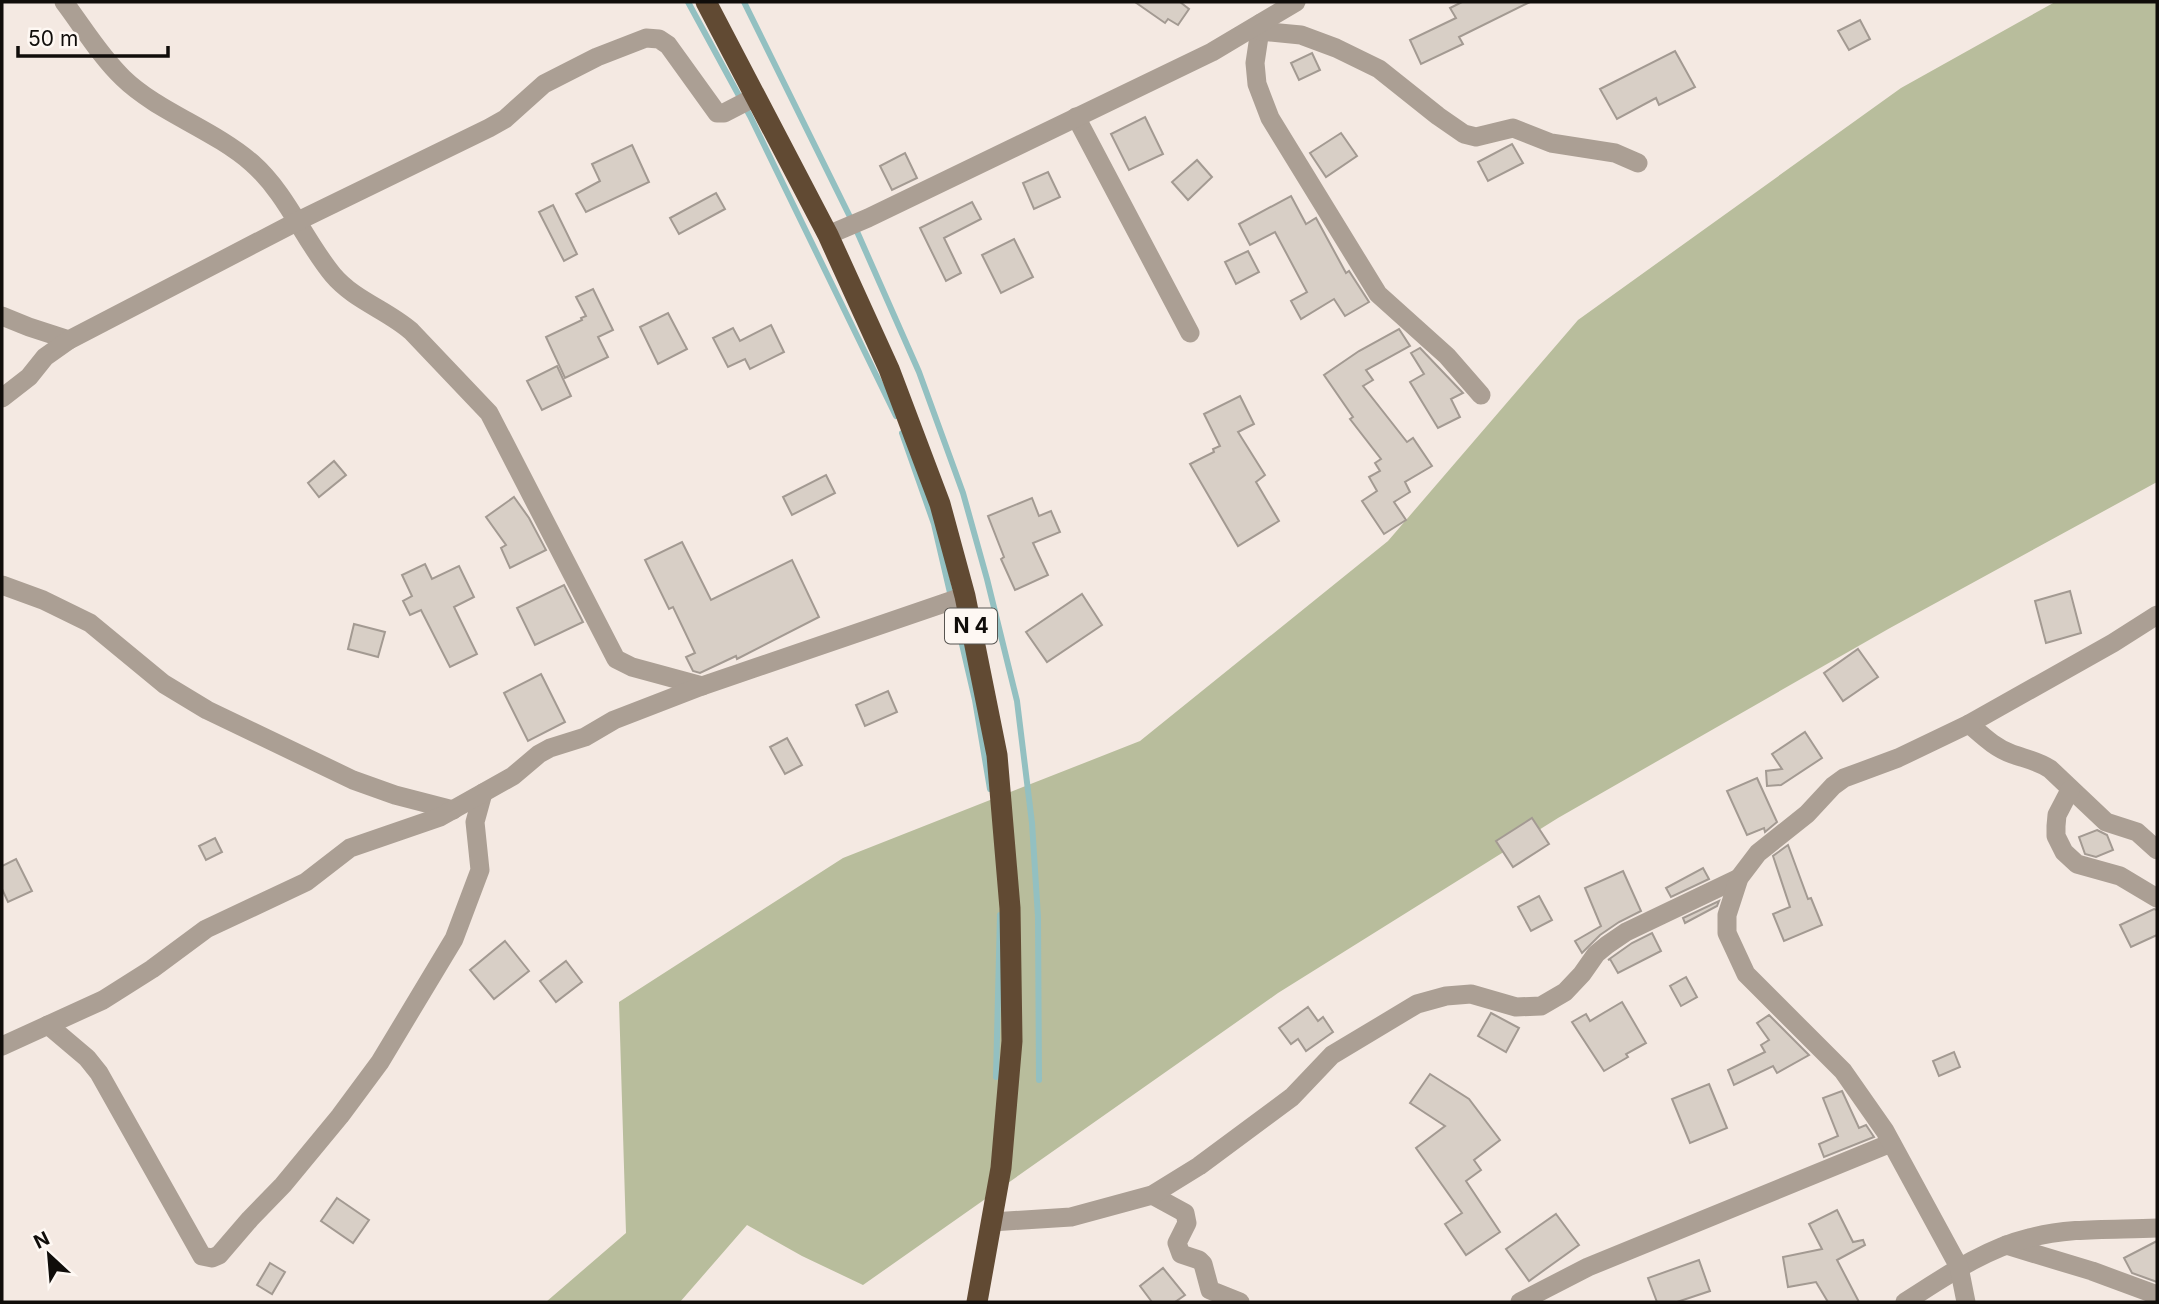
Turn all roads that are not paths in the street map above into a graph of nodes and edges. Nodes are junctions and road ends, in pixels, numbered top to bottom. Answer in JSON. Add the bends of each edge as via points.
{"nodes":[{"id":1,"x":64,"y":2,"type":"edge"},
{"id":2,"x":706,"y":2,"type":"edge"},
{"id":3,"x":1295,"y":2,"type":"edge"},
{"id":4,"x":1260,"y":27,"type":"junction"},
{"id":5,"x":755,"y":97,"type":"junction"},
{"id":6,"x":1076,"y":117,"type":"junction"},
{"id":7,"x":1637,"y":163,"type":"dead end"},
{"id":8,"x":298,"y":220,"type":"junction"},
{"id":9,"x":828,"y":235,"type":"junction"},
{"id":10,"x":2,"y":316,"type":"edge"},
{"id":11,"x":1190,"y":333,"type":"dead end"},
{"id":12,"x":69,"y":340,"type":"junction"},
{"id":13,"x":1481,"y":395,"type":"dead end"},
{"id":14,"x":2,"y":398,"type":"edge"},
{"id":15,"x":2,"y":585,"type":"edge"},
{"id":16,"x":965,"y":596,"type":"junction"},
{"id":17,"x":2157,"y":615,"type":"edge"},
{"id":18,"x":702,"y":686,"type":"junction"},
{"id":19,"x":1969,"y":724,"type":"junction"},
{"id":20,"x":2070,"y":790,"type":"junction"},
{"id":21,"x":483,"y":793,"type":"junction"},
{"id":22,"x":453,"y":810,"type":"junction"},
{"id":23,"x":2157,"y":850,"type":"edge"},
{"id":24,"x":1739,"y":878,"type":"junction"},
{"id":25,"x":2157,"y":898,"type":"edge"},
{"id":26,"x":48,"y":1025,"type":"junction"},
{"id":27,"x":2,"y":1045,"type":"edge"},
{"id":28,"x":1891,"y":1143,"type":"junction"},
{"id":29,"x":1152,"y":1195,"type":"junction"},
{"id":30,"x":992,"y":1222,"type":"junction"},
{"id":31,"x":2157,"y":1228,"type":"edge"},
{"id":32,"x":2006,"y":1245,"type":"junction"},
{"id":33,"x":1959,"y":1267,"type":"junction"},
{"id":34,"x":2157,"y":1295,"type":"edge"},
{"id":35,"x":1211,"y":1296,"type":"edge"},
{"id":36,"x":977,"y":1302,"type":"edge"},
{"id":37,"x":1240,"y":1302,"type":"edge"},
{"id":38,"x":1520,"y":1302,"type":"edge"},
{"id":39,"x":1905,"y":1302,"type":"edge"},
{"id":40,"x":1966,"y":1302,"type":"edge"}],
"edges":[{"from":1,"to":8,"type":"street","via":[[123,78],[234,148]]},
{"from":2,"to":5,"type":"highway","number":"N 4"},
{"from":3,"to":4,"type":"street"},
{"from":4,"to":6,"type":"street"},
{"from":4,"to":7,"type":"street","via":[[1301,35],[1379,69],[1464,134],[1476,137],[1513,128],[1551,143],[1615,153]]},
{"from":4,"to":13,"type":"street","via":[[1257,84],[1270,118],[1304,175],[1378,294],[1447,356]]},
{"from":5,"to":8,"type":"street","via":[[717,113],[668,46],[659,39],[646,38],[544,84],[489,128]]},
{"from":5,"to":9,"type":"highway","number":"N 4"},
{"from":6,"to":9,"type":"street"},
{"from":6,"to":11,"type":"street"},
{"from":8,"to":12,"type":"street"},
{"from":8,"to":18,"type":"street","via":[[332,274],[398,321],[489,413],[616,659]]},
{"from":9,"to":16,"type":"highway","number":"N 4","via":[[920,449]]},
{"from":10,"to":12,"type":"street"},
{"from":12,"to":14,"type":"street"},
{"from":15,"to":22,"type":"street","via":[[90,623],[164,684],[207,710],[354,780]]},
{"from":16,"to":18,"type":"street"},
{"from":16,"to":30,"type":"highway","number":"N 4","via":[[997,755],[1010,908],[1012,1041]]},
{"from":17,"to":19,"type":"street"},
{"from":18,"to":21,"type":"street","via":[[550,748]]},
{"from":19,"to":20,"type":"street","via":[[1992,744],[2040,762]]},
{"from":19,"to":24,"type":"street","via":[[1843,778],[1758,853]]},
{"from":20,"to":23,"type":"street","via":[[2106,822],[2137,832]]},
{"from":20,"to":25,"type":"street","via":[[2057,815],[2056,836],[2064,852],[2077,864],[2120,876]]},
{"from":21,"to":22,"type":"street"},
{"from":21,"to":26,"type":"street","via":[[475,822],[480,870],[454,939],[380,1062],[340,1116],[219,1255],[202,1256],[99,1073]]},
{"from":22,"to":26,"type":"street","via":[[350,848],[306,882],[206,929],[116,992]]},
{"from":24,"to":28,"type":"street","via":[[1727,915],[1727,933],[1746,974],[1843,1071]]},
{"from":24,"to":29,"type":"street","via":[[1626,932],[1596,954],[1565,992],[1541,1006],[1516,1007],[1471,994],[1417,1004],[1325,1059],[1292,1097]]},
{"from":26,"to":27,"type":"street"},
{"from":28,"to":33,"type":"street"},
{"from":28,"to":38,"type":"street","via":[[1588,1268]]},
{"from":29,"to":30,"type":"street","via":[[1070,1217]]},
{"from":29,"to":35,"type":"street","via":[[1185,1213],[1187,1223],[1178,1250],[1203,1264]]},
{"from":30,"to":36,"type":"highway","number":"N 4"},
{"from":31,"to":32,"type":"street","via":[[2070,1231]]},
{"from":32,"to":33,"type":"street"},
{"from":32,"to":34,"type":"street"},
{"from":33,"to":39,"type":"street"},
{"from":33,"to":40,"type":"street"},
{"from":35,"to":37,"type":"street"}]}
